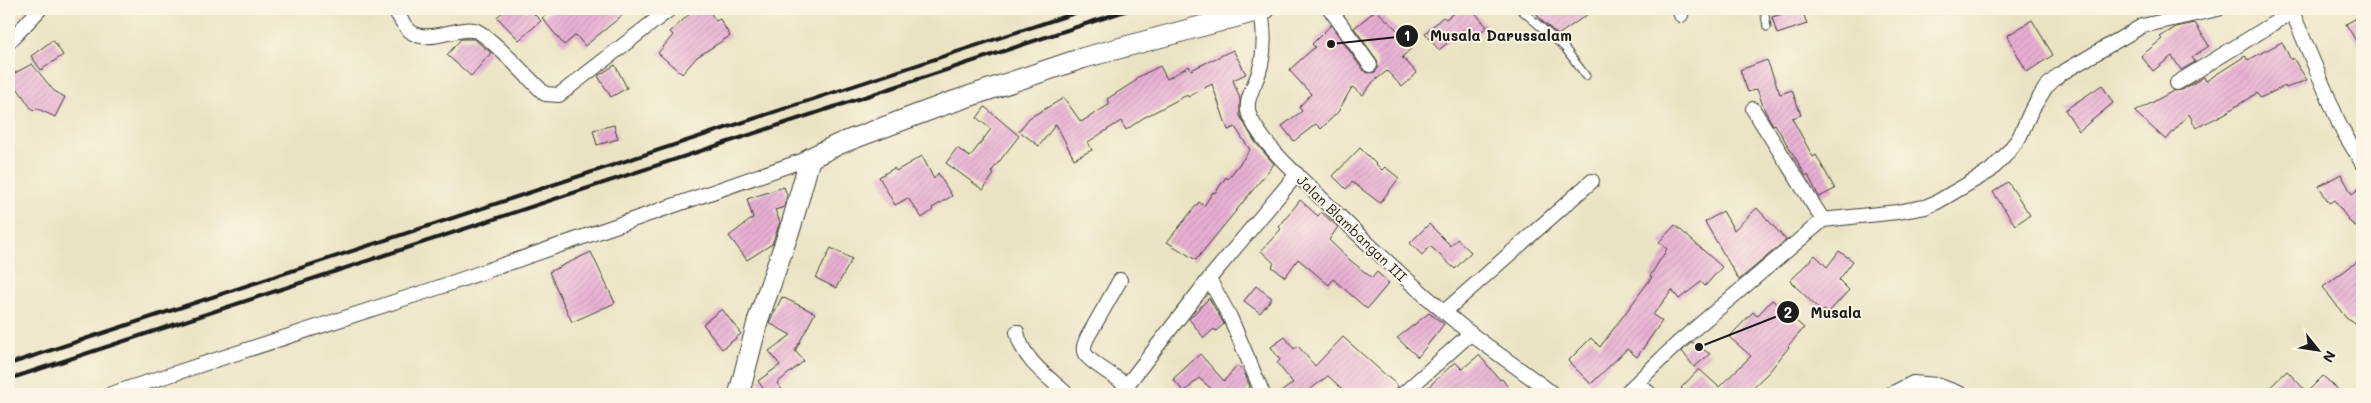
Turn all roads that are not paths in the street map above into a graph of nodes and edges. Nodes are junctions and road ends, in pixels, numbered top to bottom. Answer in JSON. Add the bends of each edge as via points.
{"nodes":[{"id":1,"x":40,"y":9,"type":"edge"},
{"id":2,"x":394,"y":9,"type":"edge"},
{"id":3,"x":670,"y":9,"type":"edge"},
{"id":4,"x":1262,"y":9,"type":"edge"},
{"id":5,"x":1330,"y":9,"type":"edge"},
{"id":6,"x":1520,"y":9,"type":"edge"},
{"id":7,"x":1764,"y":9,"type":"edge"},
{"id":8,"x":2218,"y":9,"type":"edge"},
{"id":9,"x":2291,"y":10,"type":"edge"},
{"id":10,"x":1767,"y":28,"type":"dead end"},
{"id":11,"x":9,"y":42,"type":"edge"},
{"id":12,"x":1370,"y":65,"type":"dead end"},
{"id":13,"x":1586,"y":76,"type":"dead end"},
{"id":14,"x":2177,"y":83,"type":"dead end"},
{"id":15,"x":1753,"y":109,"type":"dead end"},
{"id":16,"x":810,"y":158,"type":"junction"},
{"id":17,"x":2362,"y":163,"type":"edge"},
{"id":18,"x":1297,"y":174,"type":"junction"},
{"id":19,"x":1592,"y":181,"type":"dead end"},
{"id":20,"x":1823,"y":220,"type":"junction"},
{"id":21,"x":1208,"y":279,"type":"junction"},
{"id":22,"x":1120,"y":280,"type":"dead end"},
{"id":23,"x":1444,"y":312,"type":"junction"},
{"id":24,"x":1017,"y":332,"type":"dead end"},
{"id":25,"x":1471,"y":334,"type":"junction"},
{"id":26,"x":1638,"y":383,"type":"junction"},
{"id":27,"x":1124,"y":390,"type":"edge"},
{"id":28,"x":111,"y":394,"type":"edge"},
{"id":29,"x":738,"y":394,"type":"edge"},
{"id":30,"x":1067,"y":394,"type":"edge"},
{"id":31,"x":1263,"y":394,"type":"edge"},
{"id":32,"x":1403,"y":394,"type":"edge"},
{"id":33,"x":1552,"y":394,"type":"edge"},
{"id":34,"x":1625,"y":394,"type":"edge"},
{"id":35,"x":1650,"y":394,"type":"edge"},
{"id":36,"x":1891,"y":394,"type":"edge"},
{"id":37,"x":1961,"y":394,"type":"edge"}],
"edges":[{"from":1,"to":11,"type":"street"},
{"from":2,"to":3,"type":"street","via":[[410,32],[419,35],[446,35],[467,29],[482,34],[545,94],[554,96]]},
{"from":4,"to":16,"type":"street","via":[[1083,58],[943,104]]},
{"from":4,"to":18,"type":"street","name":"Jalan Blambangan III","via":[[1263,41],[1259,72],[1249,95],[1250,119]]},
{"from":5,"to":12,"type":"street"},
{"from":6,"to":13,"type":"lane","via":[[1564,47]]},
{"from":7,"to":10,"type":"lane"},
{"from":8,"to":20,"type":"street","via":[[2142,26],[2060,74],[2046,87],[2031,110],[2020,138],[2004,157],[1990,170],[1937,202],[1897,212]]},
{"from":9,"to":14,"type":"street"},
{"from":9,"to":17,"type":"street","via":[[2341,128]]},
{"from":15,"to":20,"type":"street"},
{"from":16,"to":28,"type":"street","via":[[434,289]]},
{"from":16,"to":29,"type":"street"},
{"from":18,"to":21,"type":"street"},
{"from":18,"to":23,"type":"street","name":"Jalan Blambangan III"},
{"from":19,"to":23,"type":"street"},
{"from":20,"to":26,"type":"street","via":[[1678,342]]},
{"from":21,"to":27,"type":"street"},
{"from":21,"to":31,"type":"street","via":[[1230,317]]},
{"from":22,"to":27,"type":"street","via":[[1084,348],[1085,353]]},
{"from":23,"to":25,"type":"street","name":"Jalan Blambangan III"},
{"from":24,"to":30,"type":"street","via":[[1020,346],[1034,364]]},
{"from":25,"to":32,"type":"street"},
{"from":25,"to":33,"type":"street","name":"Jalan Blambangan III"},
{"from":26,"to":34,"type":"street"},
{"from":26,"to":35,"type":"street"},
{"from":36,"to":37,"type":"street","via":[[1913,383],[1937,385]]}]}
